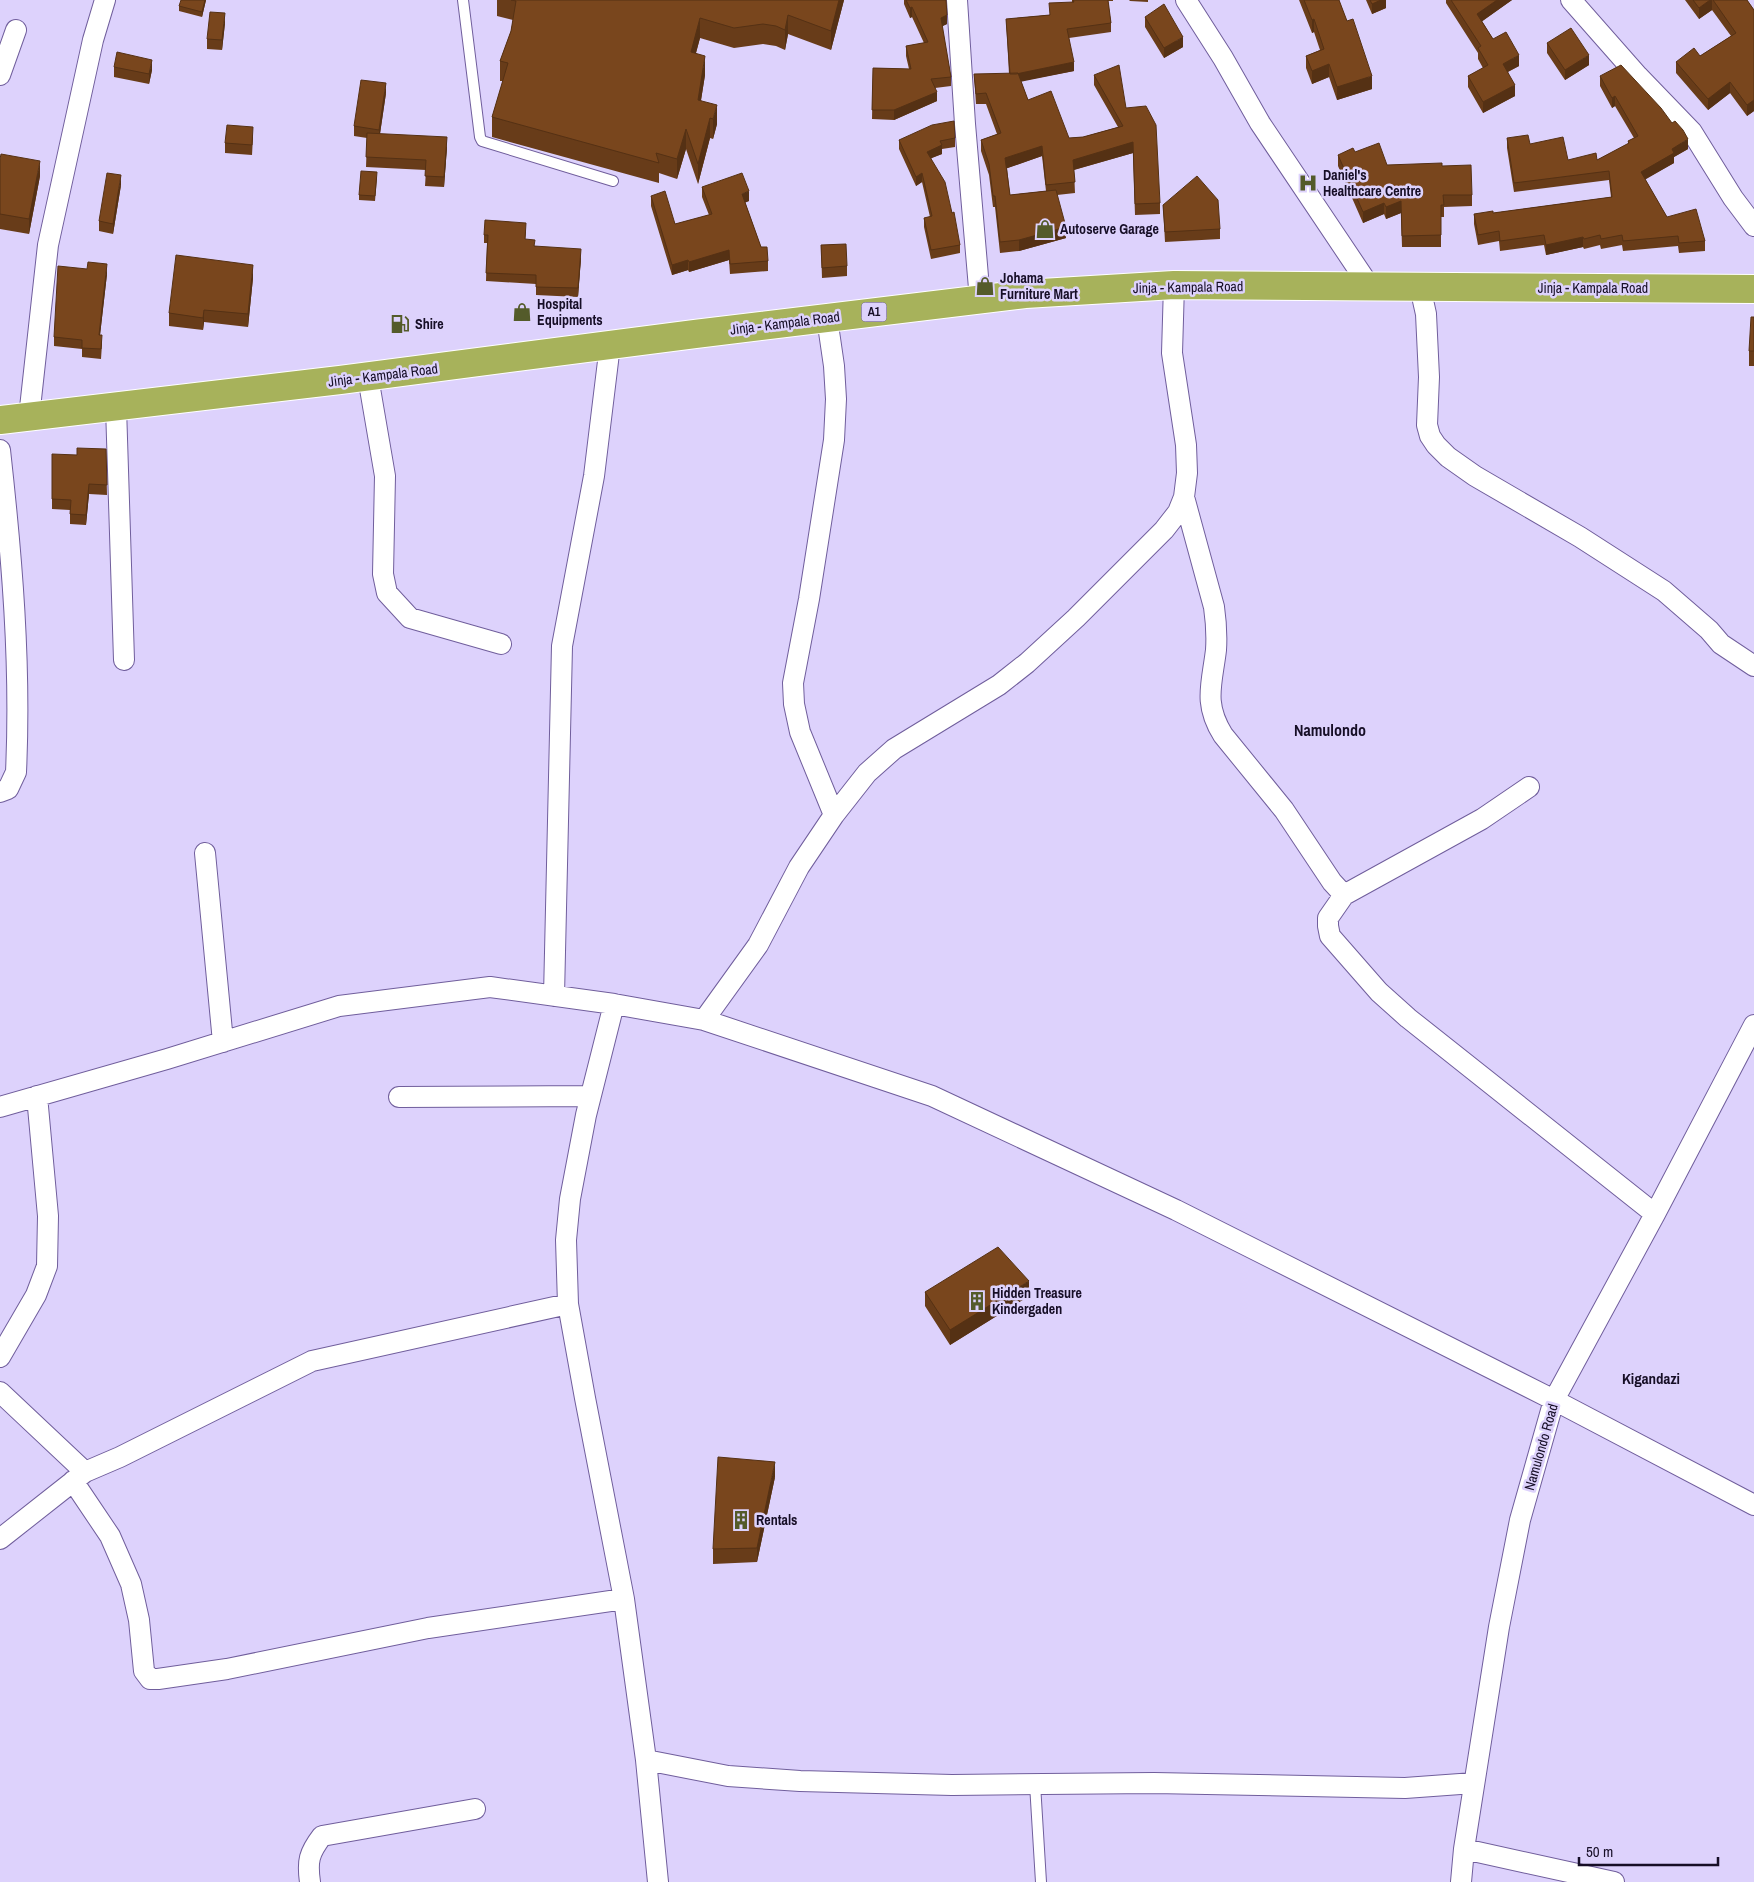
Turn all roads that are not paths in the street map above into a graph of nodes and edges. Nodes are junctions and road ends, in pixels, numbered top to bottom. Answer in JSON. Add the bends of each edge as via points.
{"nodes":[{"id":1,"x":105,"y":0,"type":"edge"},
{"id":2,"x":463,"y":0,"type":"edge"},
{"id":3,"x":957,"y":0,"type":"edge"},
{"id":4,"x":1186,"y":0,"type":"edge"},
{"id":5,"x":1571,"y":0,"type":"edge"},
{"id":6,"x":16,"y":30,"type":"dead end"},
{"id":7,"x":0,"y":74,"type":"edge"},
{"id":8,"x":613,"y":180,"type":"dead end"},
{"id":9,"x":1754,"y":226,"type":"edge"},
{"id":10,"x":1174,"y":286,"type":"junction"},
{"id":11,"x":1370,"y":286,"type":"junction"},
{"id":12,"x":1420,"y":287,"type":"junction"},
{"id":13,"x":1754,"y":289,"type":"edge"},
{"id":14,"x":980,"y":300,"type":"junction"},
{"id":15,"x":827,"y":318,"type":"junction"},
{"id":16,"x":610,"y":345,"type":"junction"},
{"id":17,"x":368,"y":377,"type":"junction"},
{"id":18,"x":116,"y":407,"type":"junction"},
{"id":19,"x":29,"y":417,"type":"junction"},
{"id":20,"x":0,"y":420,"type":"edge"},
{"id":21,"x":0,"y":450,"type":"edge"},
{"id":22,"x":1184,"y":497,"type":"junction"},
{"id":23,"x":501,"y":644,"type":"dead end"},
{"id":24,"x":124,"y":660,"type":"dead end"},
{"id":25,"x":1754,"y":666,"type":"edge"},
{"id":26,"x":1529,"y":787,"type":"dead end"},
{"id":27,"x":0,"y":792,"type":"edge"},
{"id":28,"x":834,"y":814,"type":"junction"},
{"id":29,"x":205,"y":853,"type":"dead end"},
{"id":30,"x":1344,"y":895,"type":"junction"},
{"id":31,"x":554,"y":996,"type":"junction"},
{"id":32,"x":614,"y":1004,"type":"junction"},
{"id":33,"x":704,"y":1020,"type":"junction"},
{"id":34,"x":1754,"y":1025,"type":"edge"},
{"id":35,"x":223,"y":1042,"type":"junction"},
{"id":36,"x":37,"y":1096,"type":"junction"},
{"id":37,"x":399,"y":1096,"type":"dead end"},
{"id":38,"x":590,"y":1096,"type":"junction"},
{"id":39,"x":0,"y":1107,"type":"edge"},
{"id":40,"x":1655,"y":1214,"type":"junction"},
{"id":41,"x":568,"y":1304,"type":"junction"},
{"id":42,"x":0,"y":1357,"type":"edge"},
{"id":43,"x":0,"y":1392,"type":"edge"},
{"id":44,"x":1554,"y":1400,"type":"junction"},
{"id":45,"x":79,"y":1476,"type":"junction"},
{"id":46,"x":1754,"y":1505,"type":"edge"},
{"id":47,"x":0,"y":1539,"type":"edge"},
{"id":48,"x":624,"y":1599,"type":"junction"},
{"id":49,"x":646,"y":1760,"type":"junction"},
{"id":50,"x":1474,"y":1783,"type":"junction"},
{"id":51,"x":1035,"y":1784,"type":"junction"},
{"id":52,"x":475,"y":1809,"type":"dead end"},
{"id":53,"x":1464,"y":1849,"type":"junction"},
{"id":54,"x":310,"y":1882,"type":"edge"},
{"id":55,"x":658,"y":1882,"type":"edge"},
{"id":56,"x":1041,"y":1882,"type":"edge"},
{"id":57,"x":1461,"y":1882,"type":"edge"},
{"id":58,"x":1614,"y":1882,"type":"edge"}],
"edges":[{"from":1,"to":19,"type":"street","via":[[93,40],[48,245]]},
{"from":2,"to":8,"type":"lane","via":[[482,141]]},
{"from":3,"to":14,"type":"street"},
{"from":4,"to":11,"type":"street","via":[[1260,123]]},
{"from":5,"to":9,"type":"street","via":[[1692,132]]},
{"from":6,"to":7,"type":"street"},
{"from":10,"to":11,"type":"highway","name":"Jinja - Kampala Road","number":"A1"},
{"from":10,"to":14,"type":"highway","name":"Jinja - Kampala Road","number":"A1","via":[[1025,294]]},
{"from":10,"to":22,"type":"street","via":[[1172,353],[1186,445]]},
{"from":11,"to":12,"type":"highway","name":"Jinja - Kampala Road","number":"A1"},
{"from":12,"to":13,"type":"highway","name":"Jinja - Kampala Road","number":"A1"},
{"from":12,"to":25,"type":"street","via":[[1426,314],[1429,368],[1427,425],[1436,446],[1475,476],[1664,591],[1722,644]]},
{"from":14,"to":15,"type":"highway","name":"Jinja - Kampala Road","number":"A1"},
{"from":15,"to":16,"type":"highway","name":"Jinja - Kampala Road","number":"A1"},
{"from":15,"to":28,"type":"street","via":[[836,399],[834,440],[793,683],[800,732]]},
{"from":16,"to":17,"type":"highway","name":"Jinja - Kampala Road","number":"A1"},
{"from":16,"to":31,"type":"street","via":[[594,476],[562,646]]},
{"from":17,"to":18,"type":"highway","name":"Jinja - Kampala Road","number":"A1"},
{"from":17,"to":23,"type":"street","via":[[386,476],[383,574],[387,593],[410,618]]},
{"from":18,"to":19,"type":"highway","name":"Jinja - Kampala Road","number":"A1"},
{"from":18,"to":24,"type":"street"},
{"from":19,"to":20,"type":"highway","name":"Jinja - Kampala Road","number":"A1"},
{"from":21,"to":27,"type":"street","via":[[17,642],[17,749],[12,783]]},
{"from":22,"to":28,"type":"street","via":[[1178,512],[1164,530],[1027,663],[992,689],[894,749],[867,773]]},
{"from":22,"to":30,"type":"street","via":[[1214,607],[1216,648],[1210,709],[1223,735],[1284,810]]},
{"from":26,"to":30,"type":"street","via":[[1482,819]]},
{"from":28,"to":33,"type":"street","via":[[799,867],[758,945]]},
{"from":29,"to":35,"type":"street"},
{"from":30,"to":40,"type":"street","via":[[1328,918],[1330,936],[1379,992]]},
{"from":31,"to":32,"type":"street"},
{"from":31,"to":35,"type":"street","via":[[490,987],[339,1006]]},
{"from":32,"to":33,"type":"street"},
{"from":32,"to":38,"type":"street"},
{"from":33,"to":44,"type":"street","via":[[932,1096],[1176,1210]]},
{"from":34,"to":40,"type":"street","name":"Namulondo Road"},
{"from":35,"to":36,"type":"street"},
{"from":36,"to":39,"type":"street"},
{"from":36,"to":42,"type":"street","via":[[48,1216],[47,1266],[36,1295]]},
{"from":37,"to":38,"type":"street"},
{"from":38,"to":41,"type":"street","via":[[569,1207],[566,1240]]},
{"from":40,"to":44,"type":"street","name":"Namulondo Road"},
{"from":41,"to":45,"type":"street","via":[[312,1361]]},
{"from":41,"to":48,"type":"street"},
{"from":43,"to":45,"type":"street"},
{"from":44,"to":46,"type":"street"},
{"from":44,"to":50,"type":"street","name":"Namulondo Road","via":[[1520,1520]]},
{"from":45,"to":47,"type":"street"},
{"from":45,"to":48,"type":"street","via":[[131,1584],[139,1620],[144,1671],[150,1679],[227,1668],[428,1628]]},
{"from":48,"to":49,"type":"street"},
{"from":49,"to":51,"type":"street","via":[[728,1776],[800,1781]]},
{"from":49,"to":55,"type":"street"},
{"from":50,"to":51,"type":"street","via":[[1405,1788]]},
{"from":50,"to":53,"type":"street","name":"Namulondo Road"},
{"from":51,"to":56,"type":"lane"},
{"from":52,"to":54,"type":"street","via":[[322,1836],[312,1849],[308,1866]]},
{"from":53,"to":57,"type":"street","name":"Namulondo Road"},
{"from":53,"to":58,"type":"street"}]}
